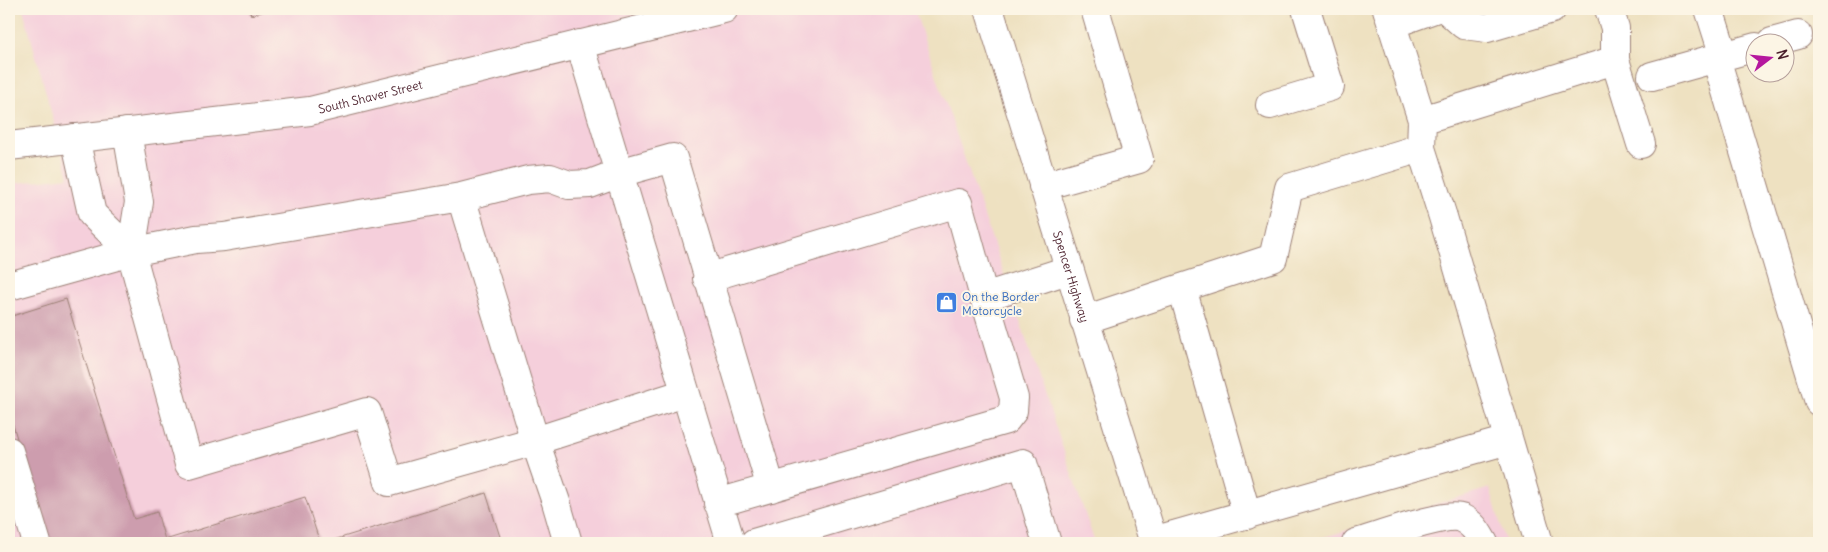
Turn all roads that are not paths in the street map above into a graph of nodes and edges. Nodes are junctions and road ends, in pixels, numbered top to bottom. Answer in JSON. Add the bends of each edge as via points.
{"nodes":[{"id":1,"x":724,"y":9,"type":"edge"},
{"id":2,"x":989,"y":9,"type":"edge"},
{"id":3,"x":1306,"y":9,"type":"edge"},
{"id":4,"x":1434,"y":9,"type":"edge"},
{"id":5,"x":1446,"y":9,"type":"edge"},
{"id":6,"x":1552,"y":9,"type":"edge"},
{"id":7,"x":1609,"y":9,"type":"edge"},
{"id":8,"x":1709,"y":9,"type":"edge"},
{"id":9,"x":1099,"y":10,"type":"edge"},
{"id":10,"x":683,"y":14,"type":"edge"},
{"id":11,"x":1390,"y":16,"type":"edge"},
{"id":12,"x":580,"y":44,"type":"junction"},
{"id":13,"x":1746,"y":50,"type":"edge"},
{"id":14,"x":1720,"y":57,"type":"junction"},
{"id":15,"x":1615,"y":60,"type":"junction"},
{"id":16,"x":1652,"y":76,"type":"dead end"},
{"id":17,"x":1270,"y":105,"type":"dead end"},
{"id":18,"x":1422,"y":120,"type":"junction"},
{"id":19,"x":127,"y":132,"type":"junction"},
{"id":20,"x":74,"y":138,"type":"junction"},
{"id":21,"x":1641,"y":144,"type":"dead end"},
{"id":22,"x":9,"y":146,"type":"edge"},
{"id":23,"x":1421,"y":148,"type":"junction"},
{"id":24,"x":619,"y":173,"type":"junction"},
{"id":25,"x":1043,"y":186,"type":"junction"},
{"id":26,"x":461,"y":197,"type":"junction"},
{"id":27,"x":131,"y":252,"type":"junction"},
{"id":28,"x":1068,"y":270,"type":"junction"},
{"id":29,"x":707,"y":278,"type":"junction"},
{"id":30,"x":9,"y":286,"type":"edge"},
{"id":31,"x":1182,"y":288,"type":"junction"},
{"id":32,"x":984,"y":297,"type":"junction"},
{"id":33,"x":1084,"y":320,"type":"junction"},
{"id":34,"x":685,"y":393,"type":"junction"},
{"id":35,"x":1819,"y":402,"type":"edge"},
{"id":36,"x":1508,"y":440,"type":"junction"},
{"id":37,"x":536,"y":441,"type":"junction"},
{"id":38,"x":9,"y":451,"type":"edge"},
{"id":39,"x":771,"y":488,"type":"junction"},
{"id":40,"x":718,"y":503,"type":"junction"},
{"id":41,"x":1246,"y":515,"type":"junction"},
{"id":42,"x":1153,"y":542,"type":"edge"},
{"id":43,"x":37,"y":543,"type":"edge"},
{"id":44,"x":568,"y":543,"type":"edge"},
{"id":45,"x":730,"y":543,"type":"edge"},
{"id":46,"x":754,"y":543,"type":"edge"},
{"id":47,"x":1047,"y":543,"type":"edge"},
{"id":48,"x":1356,"y":543,"type":"edge"},
{"id":49,"x":1484,"y":543,"type":"edge"},
{"id":50,"x":1539,"y":543,"type":"edge"}],
"edges":[{"from":1,"to":10,"type":"main road","name":"South Shaver Street"},
{"from":2,"to":25,"type":"main road","name":"Spencer Highway"},
{"from":3,"to":17,"type":"main road","via":[[1330,87]]},
{"from":4,"to":11,"type":"main road"},
{"from":5,"to":6,"type":"main road","via":[[1464,25],[1487,28]]},
{"from":7,"to":15,"type":"main road","via":[[1615,28]]},
{"from":8,"to":14,"type":"main road"},
{"from":9,"to":25,"type":"main road","via":[[1139,158]]},
{"from":10,"to":12,"type":"main road","name":"South Shaver Street"},
{"from":11,"to":18,"type":"main road"},
{"from":12,"to":19,"type":"main road","name":"South Shaver Street","via":[[310,111]]},
{"from":12,"to":24,"type":"main road"},
{"from":13,"to":14,"type":"main road"},
{"from":14,"to":16,"type":"main road"},
{"from":14,"to":35,"type":"main road"},
{"from":15,"to":18,"type":"main road"},
{"from":15,"to":21,"type":"main road"},
{"from":18,"to":23,"type":"main road"},
{"from":19,"to":20,"type":"main road","name":"South Shaver Street"},
{"from":19,"to":27,"type":"main road","via":[[140,202]]},
{"from":20,"to":22,"type":"main road","name":"South Shaver Street"},
{"from":20,"to":27,"type":"main road","via":[[92,214]]},
{"from":23,"to":31,"type":"main road","via":[[1290,188],[1274,258]]},
{"from":23,"to":36,"type":"main road"},
{"from":24,"to":26,"type":"main road","via":[[590,184],[569,185],[550,178],[528,180]]},
{"from":24,"to":29,"type":"main road","via":[[673,158]]},
{"from":24,"to":34,"type":"main road"},
{"from":25,"to":28,"type":"main road","name":"Spencer Highway"},
{"from":26,"to":27,"type":"main road"},
{"from":26,"to":37,"type":"main road"},
{"from":27,"to":30,"type":"main road"},
{"from":27,"to":37,"type":"main road","via":[[189,464],[367,412],[389,482]]},
{"from":28,"to":32,"type":"main road"},
{"from":28,"to":33,"type":"main road","name":"Spencer Highway"},
{"from":29,"to":32,"type":"main road","via":[[958,202]]},
{"from":29,"to":39,"type":"main road"},
{"from":31,"to":33,"type":"main road"},
{"from":31,"to":41,"type":"main road"},
{"from":32,"to":39,"type":"main road","via":[[1014,398],[1013,411],[1006,420]]},
{"from":33,"to":42,"type":"main road","name":"Spencer Highway"},
{"from":34,"to":37,"type":"main road"},
{"from":34,"to":40,"type":"main road"},
{"from":36,"to":41,"type":"main road"},
{"from":36,"to":50,"type":"main road"},
{"from":37,"to":44,"type":"main road"},
{"from":38,"to":43,"type":"main road"},
{"from":39,"to":40,"type":"main road"},
{"from":40,"to":45,"type":"main road"},
{"from":41,"to":42,"type":"main road"},
{"from":46,"to":47,"type":"main road","via":[[1023,463]]},
{"from":48,"to":49,"type":"main road","via":[[1442,518],[1460,518],[1476,528]]}]}
